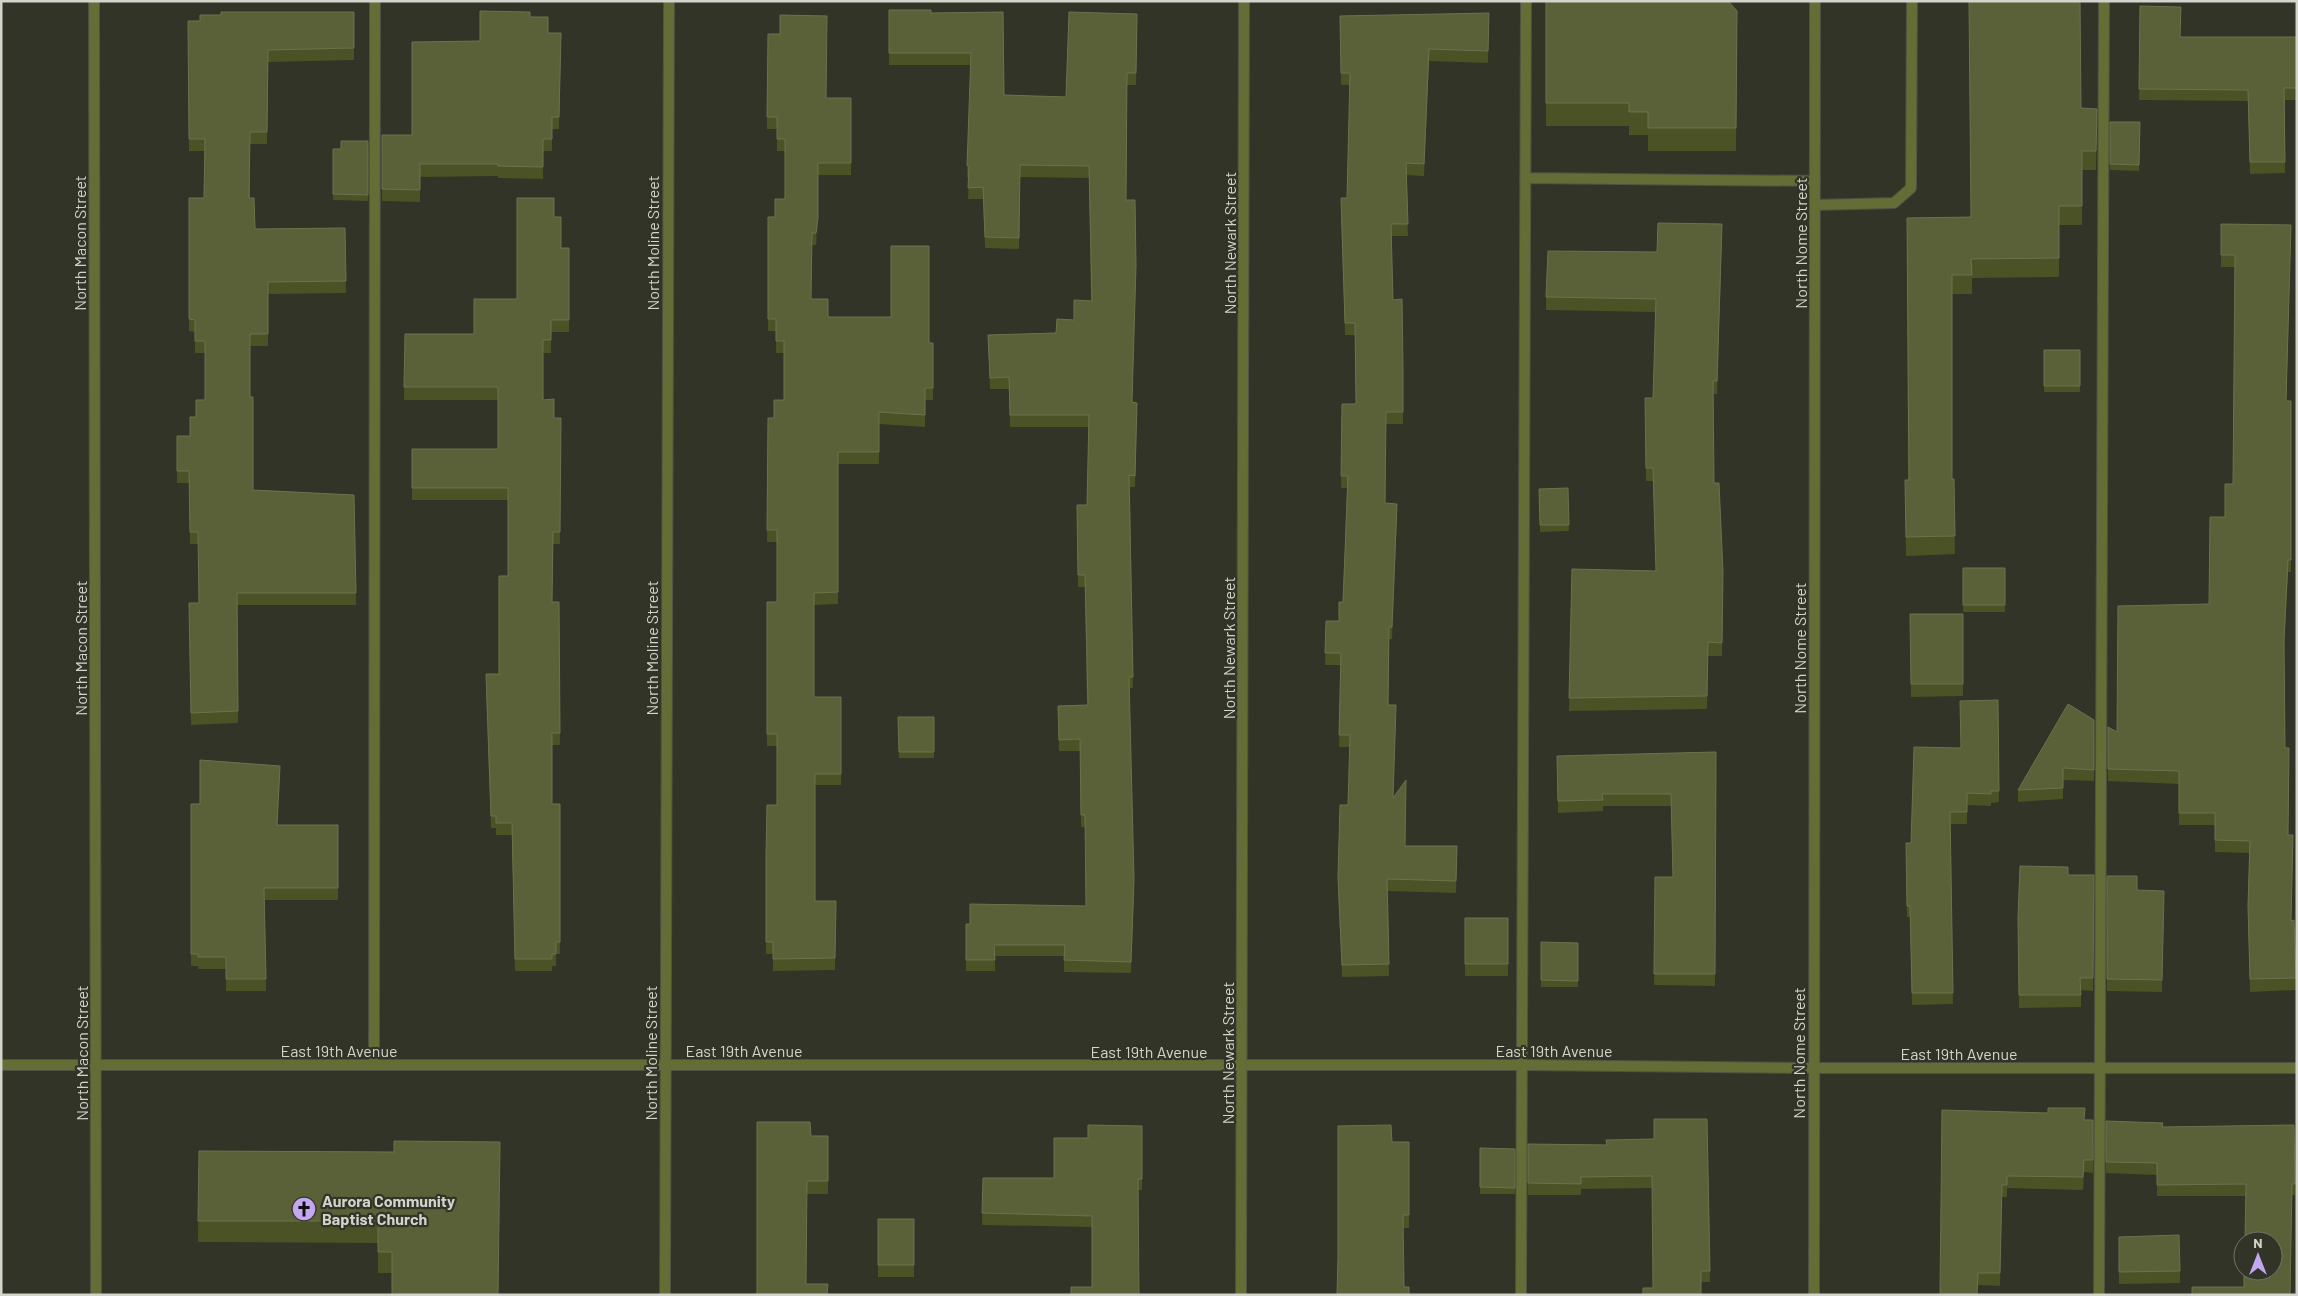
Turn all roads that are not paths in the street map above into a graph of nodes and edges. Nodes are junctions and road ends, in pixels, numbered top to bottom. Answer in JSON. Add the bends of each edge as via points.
{"nodes":[{"id":1,"x":94,"y":1,"type":"edge"},
{"id":2,"x":375,"y":1,"type":"edge"},
{"id":3,"x":669,"y":1,"type":"edge"},
{"id":4,"x":1244,"y":1,"type":"edge"},
{"id":5,"x":1526,"y":1,"type":"edge"},
{"id":6,"x":1815,"y":1,"type":"edge"},
{"id":7,"x":1912,"y":1,"type":"edge"},
{"id":8,"x":2104,"y":1,"type":"edge"},
{"id":9,"x":1525,"y":178,"type":"junction"},
{"id":10,"x":1815,"y":181,"type":"junction"},
{"id":11,"x":1815,"y":205,"type":"junction"},
{"id":12,"x":1,"y":1065,"type":"edge"},
{"id":13,"x":96,"y":1065,"type":"junction"},
{"id":14,"x":374,"y":1065,"type":"junction"},
{"id":15,"x":665,"y":1065,"type":"junction"},
{"id":16,"x":1242,"y":1065,"type":"junction"},
{"id":17,"x":1521,"y":1065,"type":"junction"},
{"id":18,"x":1813,"y":1068,"type":"junction"},
{"id":19,"x":2100,"y":1068,"type":"junction"},
{"id":20,"x":2297,"y":1068,"type":"edge"},
{"id":21,"x":96,"y":1295,"type":"edge"},
{"id":22,"x":665,"y":1295,"type":"edge"},
{"id":23,"x":1241,"y":1295,"type":"edge"},
{"id":24,"x":1521,"y":1295,"type":"edge"},
{"id":25,"x":1814,"y":1295,"type":"edge"},
{"id":26,"x":2100,"y":1295,"type":"edge"}],
"edges":[{"from":1,"to":13,"type":"street","name":"North Macon Street"},
{"from":2,"to":14,"type":"street"},
{"from":3,"to":15,"type":"street","name":"North Moline Street"},
{"from":4,"to":16,"type":"street","name":"North Newark Street"},
{"from":5,"to":9,"type":"street"},
{"from":6,"to":10,"type":"street","name":"North Nome Street"},
{"from":7,"to":11,"type":"street","via":[[1911,188],[1894,203]]},
{"from":8,"to":19,"type":"street"},
{"from":9,"to":10,"type":"street"},
{"from":9,"to":17,"type":"street"},
{"from":10,"to":11,"type":"street","name":"North Nome Street"},
{"from":11,"to":18,"type":"street","name":"North Nome Street"},
{"from":12,"to":13,"type":"street","name":"East 19th Avenue"},
{"from":13,"to":14,"type":"street","name":"East 19th Avenue"},
{"from":13,"to":21,"type":"street","name":"North Macon Street"},
{"from":14,"to":15,"type":"street","name":"East 19th Avenue"},
{"from":15,"to":16,"type":"street","name":"East 19th Avenue"},
{"from":15,"to":22,"type":"street","name":"North Moline Street"},
{"from":16,"to":17,"type":"street","name":"East 19th Avenue"},
{"from":16,"to":23,"type":"street","name":"North Newark Street"},
{"from":17,"to":18,"type":"street","name":"East 19th Avenue"},
{"from":17,"to":24,"type":"street"},
{"from":18,"to":19,"type":"street","name":"East 19th Avenue"},
{"from":18,"to":25,"type":"street","name":"North Nome Street"},
{"from":19,"to":20,"type":"street","name":"East 19th Avenue"},
{"from":19,"to":26,"type":"street"}]}
